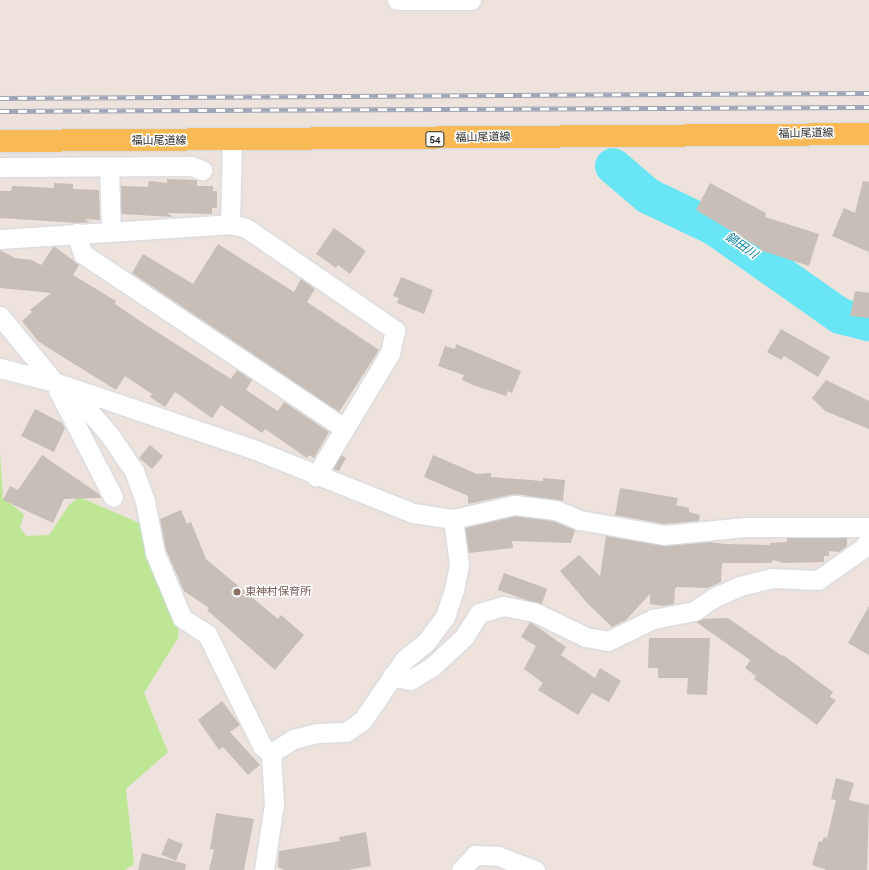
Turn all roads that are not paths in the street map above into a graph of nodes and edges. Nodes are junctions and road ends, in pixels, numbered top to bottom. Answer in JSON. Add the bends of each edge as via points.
{"nodes":[{"id":1,"x":397,"y":0,"type":"edge"},
{"id":2,"x":471,"y":0,"type":"edge"},
{"id":3,"x":869,"y":134,"type":"edge"},
{"id":4,"x":0,"y":141,"type":"edge"},
{"id":5,"x":232,"y":141,"type":"junction"},
{"id":6,"x":0,"y":167,"type":"edge"},
{"id":7,"x":109,"y":167,"type":"junction"},
{"id":8,"x":202,"y":170,"type":"dead end"},
{"id":9,"x":230,"y":224,"type":"junction"},
{"id":10,"x":111,"y":231,"type":"junction"},
{"id":11,"x":76,"y":233,"type":"junction"},
{"id":12,"x":0,"y":239,"type":"edge"},
{"id":13,"x":0,"y":316,"type":"edge"},
{"id":14,"x":0,"y":368,"type":"edge"},
{"id":15,"x":54,"y":382,"type":"junction"},
{"id":16,"x":345,"y":429,"type":"junction"},
{"id":17,"x":316,"y":476,"type":"junction"},
{"id":18,"x":113,"y":497,"type":"dead end"},
{"id":19,"x":453,"y":519,"type":"junction"},
{"id":20,"x":869,"y":527,"type":"edge"},
{"id":21,"x":869,"y":540,"type":"edge"},
{"id":22,"x":392,"y":676,"type":"junction"},
{"id":23,"x":272,"y":753,"type":"junction"},
{"id":24,"x":264,"y":870,"type":"edge"},
{"id":25,"x":461,"y":870,"type":"edge"},
{"id":26,"x":534,"y":870,"type":"edge"}],
"edges":[{"from":1,"to":2,"type":"street"},
{"from":3,"to":5,"type":"main road","name":"福山尾道線","number":"54"},
{"from":4,"to":5,"type":"main road","name":"福山尾道線","number":"54"},
{"from":5,"to":9,"type":"street"},
{"from":6,"to":7,"type":"street"},
{"from":7,"to":8,"type":"street","via":[[191,166]]},
{"from":7,"to":10,"type":"street"},
{"from":9,"to":10,"type":"street"},
{"from":9,"to":16,"type":"street","via":[[246,228],[395,330],[390,353]]},
{"from":10,"to":11,"type":"street"},
{"from":11,"to":12,"type":"street"},
{"from":11,"to":16,"type":"street","via":[[83,254]]},
{"from":13,"to":15,"type":"street"},
{"from":14,"to":15,"type":"street"},
{"from":15,"to":17,"type":"street","via":[[253,449]]},
{"from":15,"to":18,"type":"street"},
{"from":15,"to":23,"type":"street","via":[[88,410],[109,434],[134,471],[145,501],[155,553],[182,618],[207,634],[262,746]]},
{"from":16,"to":17,"type":"street"},
{"from":17,"to":19,"type":"street","via":[[413,513]]},
{"from":19,"to":20,"type":"street","via":[[514,505],[556,510],[580,520],[664,535],[746,527]]},
{"from":19,"to":22,"type":"street","via":[[460,564],[445,617],[426,642],[404,660]]},
{"from":21,"to":22,"type":"street","via":[[862,549],[818,580],[772,578],[740,586],[713,598],[694,611],[653,619],[608,641],[586,637],[534,612],[503,606],[479,613],[464,637],[433,666],[410,680]]},
{"from":22,"to":23,"type":"street","via":[[362,721],[346,732],[317,733],[293,739]]},
{"from":23,"to":24,"type":"street","via":[[274,804]]},
{"from":25,"to":26,"type":"street","via":[[475,855],[498,856]]}]}
